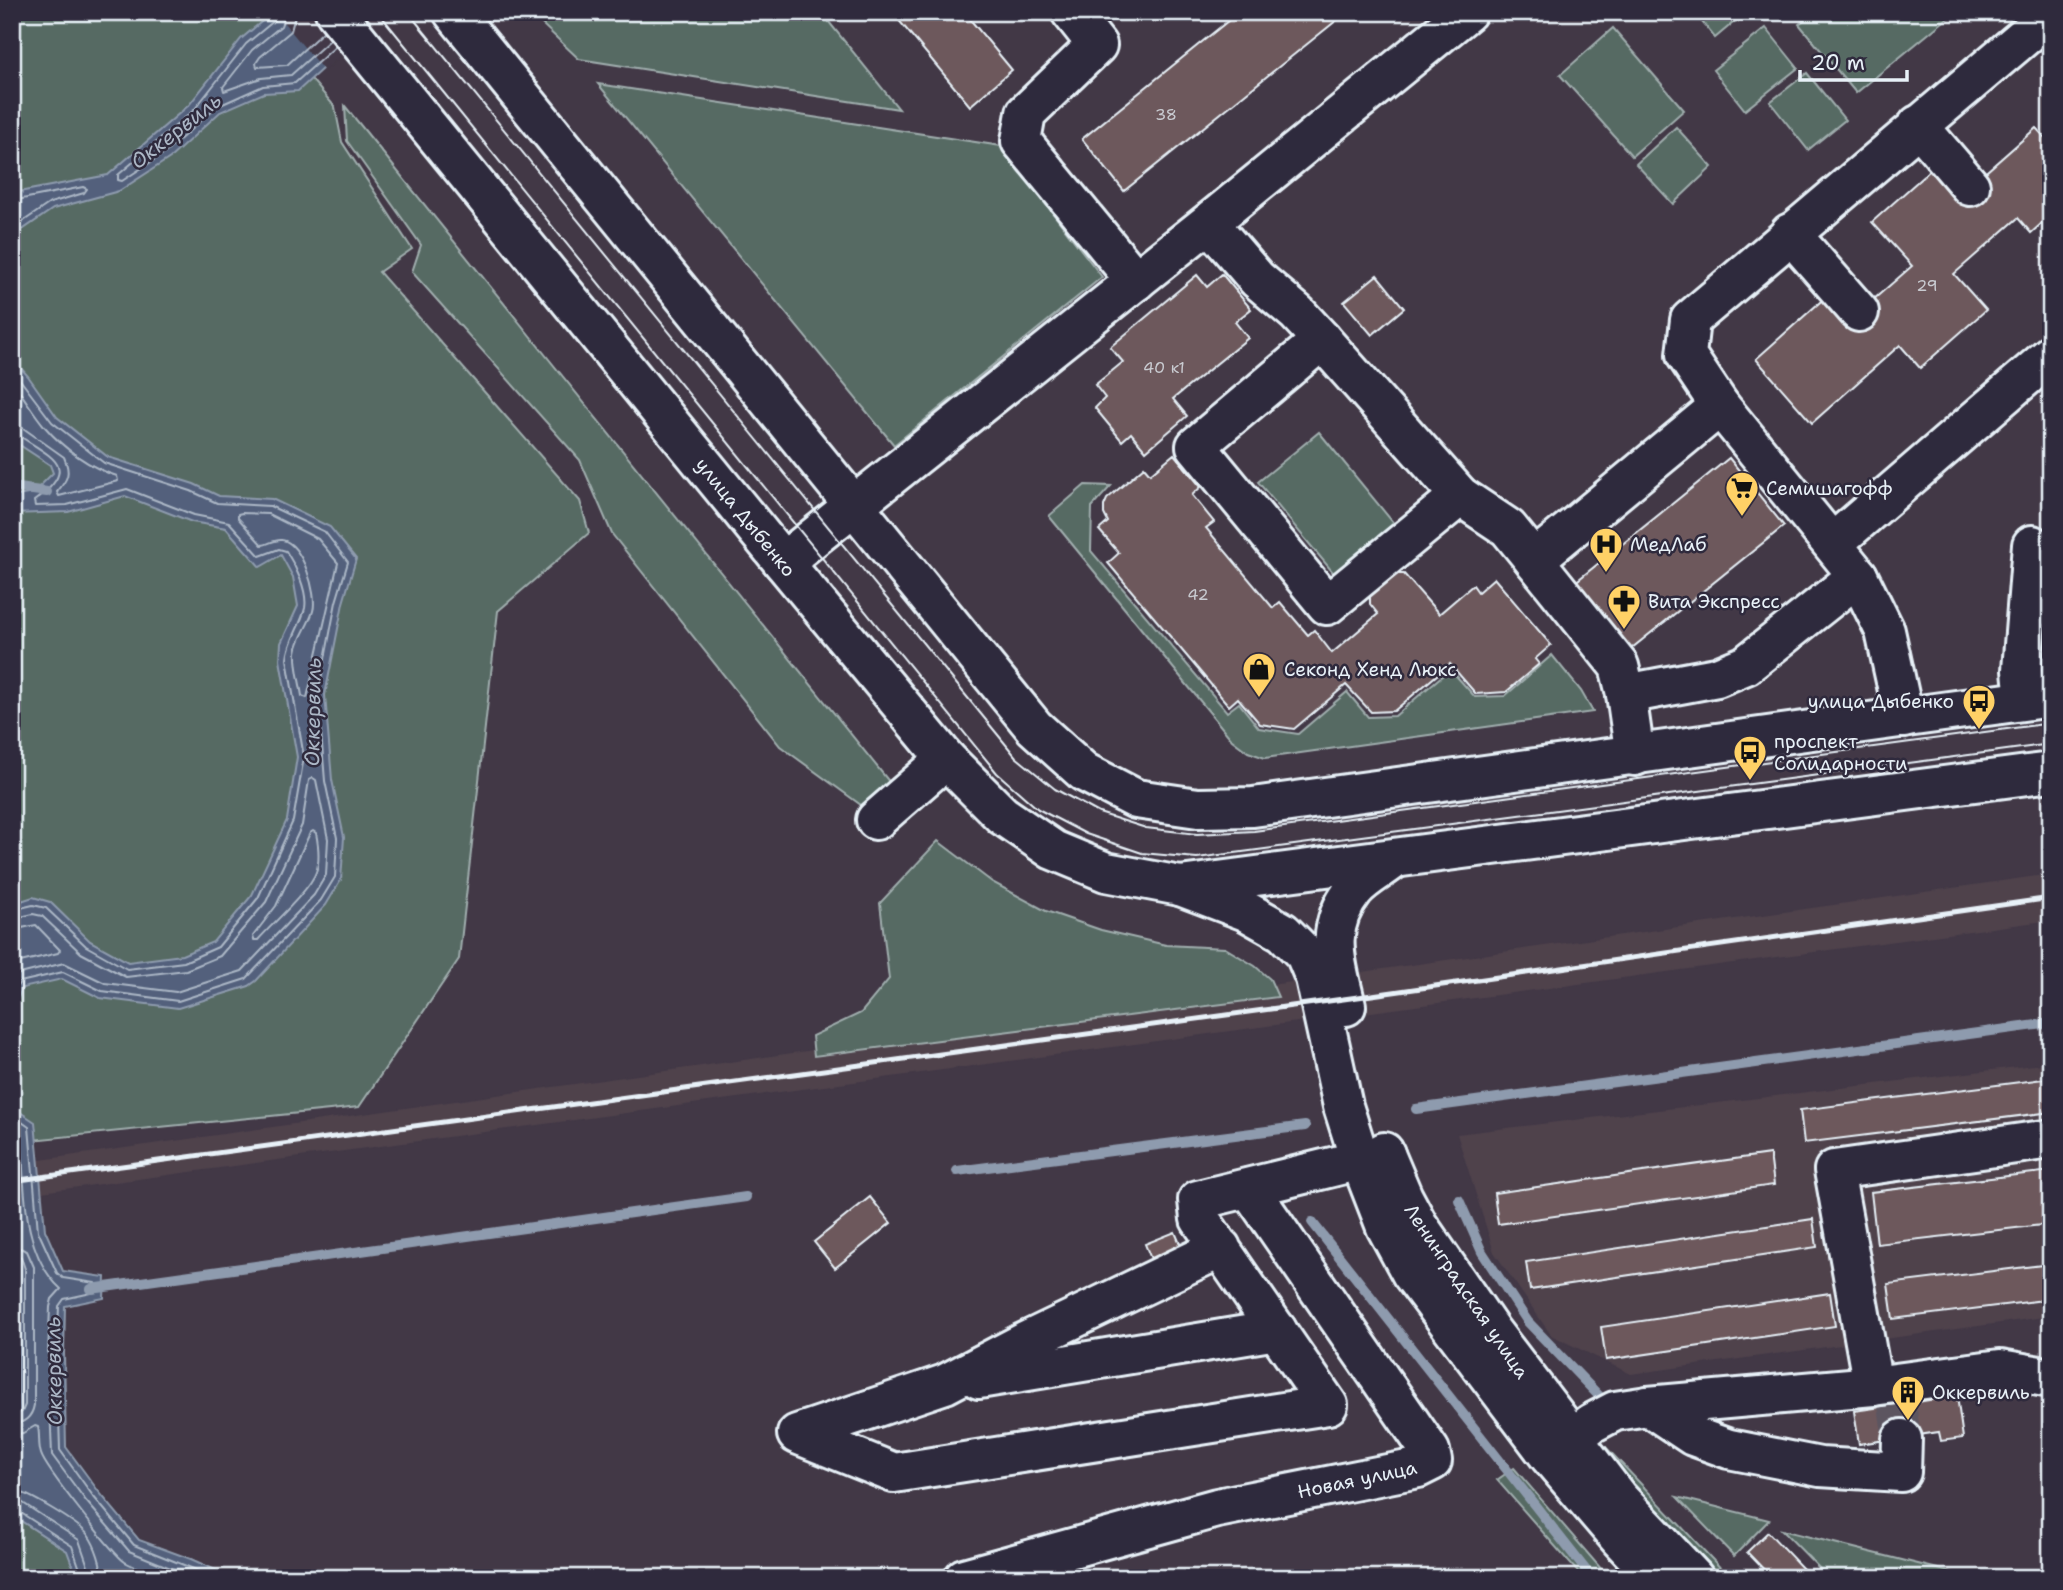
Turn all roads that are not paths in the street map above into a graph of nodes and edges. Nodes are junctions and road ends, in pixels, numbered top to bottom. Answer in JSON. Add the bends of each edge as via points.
{"nodes":[{"id":1,"x":335,"y":12,"type":"edge"},
{"id":2,"x":453,"y":12,"type":"edge"},
{"id":3,"x":1071,"y":12,"type":"edge"},
{"id":4,"x":1467,"y":12,"type":"edge"},
{"id":5,"x":2051,"y":14,"type":"edge"},
{"id":6,"x":1918,"y":125,"type":"junction"},
{"id":7,"x":1970,"y":186,"type":"dead end"},
{"id":8,"x":1209,"y":223,"type":"junction"},
{"id":9,"x":1790,"y":233,"type":"junction"},
{"id":10,"x":1136,"y":281,"type":"junction"},
{"id":11,"x":1859,"y":312,"type":"dead end"},
{"id":12,"x":1322,"y":340,"type":"junction"},
{"id":13,"x":2051,"y":355,"type":"edge"},
{"id":14,"x":1720,"y":406,"type":"junction"},
{"id":15,"x":1460,"y":496,"type":"junction"},
{"id":16,"x":855,"y":505,"type":"junction"},
{"id":17,"x":1833,"y":543,"type":"junction"},
{"id":18,"x":2032,"y":545,"type":"dead end"},
{"id":19,"x":1534,"y":560,"type":"junction"},
{"id":20,"x":783,"y":562,"type":"junction"},
{"id":21,"x":1858,"y":576,"type":"junction"},
{"id":22,"x":1626,"y":694,"type":"junction"},
{"id":23,"x":2038,"y":699,"type":"edge"},
{"id":24,"x":1904,"y":718,"type":"junction"},
{"id":25,"x":1635,"y":756,"type":"junction"},
{"id":26,"x":946,"y":758,"type":"junction"},
{"id":27,"x":2051,"y":772,"type":"edge"},
{"id":28,"x":876,"y":820,"type":"dead end"},
{"id":29,"x":1394,"y":859,"type":"junction"},
{"id":30,"x":1180,"y":886,"type":"junction"},
{"id":31,"x":1320,"y":955,"type":"junction"},
{"id":32,"x":2051,"y":1139,"type":"edge"},
{"id":33,"x":1372,"y":1157,"type":"junction"},
{"id":34,"x":1249,"y":1188,"type":"junction"},
{"id":35,"x":1220,"y":1248,"type":"junction"},
{"id":36,"x":1277,"y":1330,"type":"junction"},
{"id":37,"x":2051,"y":1378,"type":"edge"},
{"id":38,"x":945,"y":1384,"type":"junction"},
{"id":39,"x":1891,"y":1404,"type":"junction"},
{"id":40,"x":1648,"y":1406,"type":"junction"},
{"id":41,"x":1561,"y":1448,"type":"junction"},
{"id":42,"x":964,"y":1578,"type":"edge"},
{"id":43,"x":1657,"y":1578,"type":"edge"},
{"id":44,"x":1694,"y":1578,"type":"edge"}],
"edges":[{"from":1,"to":20,"type":"main road","name":"улица Дыбенко"},
{"from":2,"to":16,"type":"main road"},
{"from":3,"to":10,"type":"main road","via":[[1097,45],[1026,113],[1021,141]]},
{"from":4,"to":8,"type":"main road"},
{"from":5,"to":6,"type":"main road"},
{"from":6,"to":7,"type":"main road"},
{"from":6,"to":9,"type":"main road"},
{"from":8,"to":10,"type":"main road"},
{"from":8,"to":12,"type":"main road","via":[[1257,279]]},
{"from":9,"to":11,"type":"main road"},
{"from":9,"to":14,"type":"main road","via":[[1690,320],[1686,355]]},
{"from":10,"to":16,"type":"main road"},
{"from":12,"to":15,"type":"main road"},
{"from":12,"to":15,"type":"main road","via":[[1196,446],[1327,605]]},
{"from":13,"to":17,"type":"main road"},
{"from":14,"to":17,"type":"main road"},
{"from":14,"to":19,"type":"main road"},
{"from":15,"to":19,"type":"main road","via":[[1508,528]]},
{"from":16,"to":20,"type":"main road"},
{"from":16,"to":25,"type":"main road","via":[[1034,727],[1084,772],[1136,799],[1198,808],[1252,807]]},
{"from":17,"to":21,"type":"main road"},
{"from":18,"to":23,"type":"main road","via":[[2022,670]]},
{"from":19,"to":22,"type":"main road","via":[[1619,666]]},
{"from":20,"to":26,"type":"main road","name":"улица Дыбенко"},
{"from":21,"to":22,"type":"main road","via":[[1746,666],[1717,677]]},
{"from":21,"to":24,"type":"main road","via":[[1885,631]]},
{"from":22,"to":25,"type":"main road"},
{"from":23,"to":24,"type":"main road"},
{"from":24,"to":25,"type":"main road"},
{"from":26,"to":28,"type":"main road"},
{"from":26,"to":30,"type":"main road","name":"улица Дыбенко","via":[[1002,815],[1053,850],[1106,872]]},
{"from":27,"to":29,"type":"main road"},
{"from":29,"to":30,"type":"main road"},
{"from":29,"to":31,"type":"main road","name":"Ленинградская улица","via":[[1355,888]]},
{"from":30,"to":31,"type":"main road","via":[[1246,911]]},
{"from":31,"to":33,"type":"main road","name":"Ленинградская улица","via":[[1368,1102]]},
{"from":32,"to":39,"type":"main road","via":[[1834,1170]]},
{"from":33,"to":34,"type":"main road"},
{"from":33,"to":41,"type":"main road","name":"Ленинградская улица","via":[[1386,1227],[1410,1273]]},
{"from":34,"to":35,"type":"main road","via":[[1198,1200],[1200,1219]]},
{"from":34,"to":42,"type":"main road","name":"Новая улица","via":[[1430,1451],[1432,1461],[1418,1468],[1217,1508]]},
{"from":35,"to":36,"type":"main road"},
{"from":35,"to":38,"type":"main road"},
{"from":36,"to":38,"type":"main road"},
{"from":36,"to":38,"type":"main road","via":[[1328,1405],[894,1474],[797,1434]]},
{"from":37,"to":39,"type":"main road","via":[[2000,1369]]},
{"from":39,"to":40,"type":"main road"},
{"from":39,"to":40,"type":"main road","via":[[1901,1472],[1820,1467],[1729,1449],[1693,1436]]},
{"from":40,"to":41,"type":"main road","via":[[1615,1411]]},
{"from":41,"to":43,"type":"main road","name":"Ленинградская улица","via":[[1620,1539]]},
{"from":41,"to":44,"type":"main road","name":"Ленинградская улица","via":[[1618,1498]]}]}
